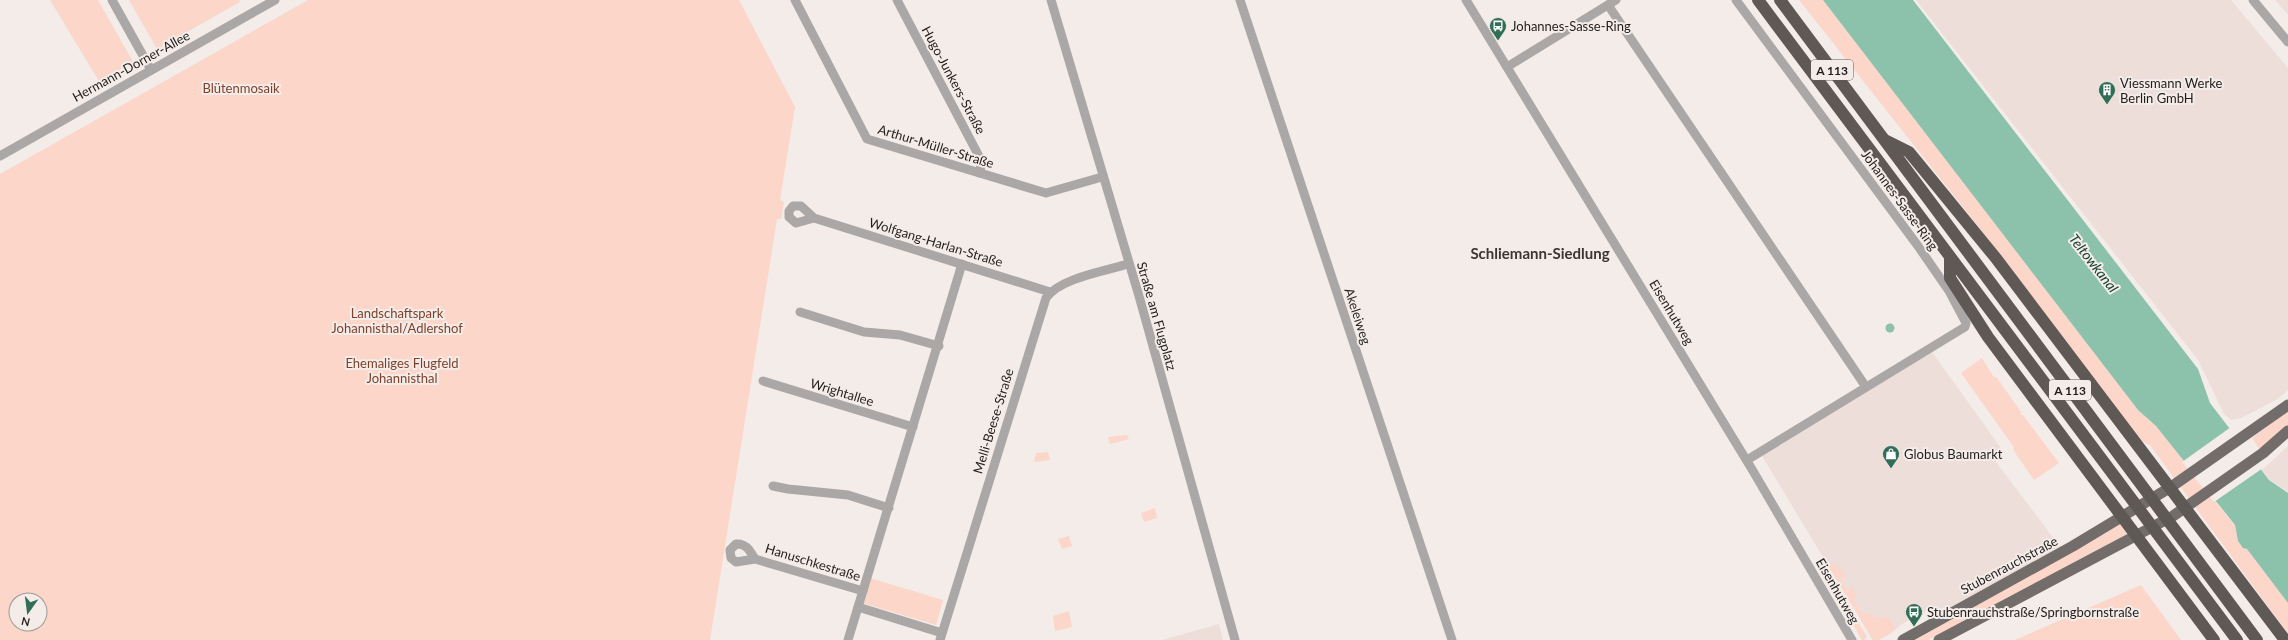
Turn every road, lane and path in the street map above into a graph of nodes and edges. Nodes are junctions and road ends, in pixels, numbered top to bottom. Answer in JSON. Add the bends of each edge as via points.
{"nodes":[{"id":1,"x":112,"y":0,"type":"edge"},
{"id":2,"x":275,"y":0,"type":"edge"},
{"id":3,"x":897,"y":0,"type":"edge"},
{"id":4,"x":1051,"y":0,"type":"edge"},
{"id":5,"x":1240,"y":0,"type":"edge"},
{"id":6,"x":1736,"y":0,"type":"edge"},
{"id":7,"x":1758,"y":0,"type":"edge"},
{"id":8,"x":1780,"y":0,"type":"edge"},
{"id":9,"x":2253,"y":0,"type":"edge"},
{"id":10,"x":797,"y":1,"type":"edge"},
{"id":11,"x":1470,"y":1,"type":"edge"},
{"id":12,"x":1612,"y":2,"type":"edge"},
{"id":13,"x":2288,"y":42,"type":"edge"},
{"id":14,"x":1507,"y":67,"type":"junction"},
{"id":15,"x":151,"y":70,"type":"junction"},
{"id":16,"x":1884,"y":140,"type":"junction"},
{"id":17,"x":0,"y":156,"type":"edge"},
{"id":18,"x":979,"y":173,"type":"junction"},
{"id":19,"x":1102,"y":178,"type":"junction"},
{"id":20,"x":814,"y":218,"type":"dead end"},
{"id":21,"x":1950,"y":259,"type":"junction"},
{"id":22,"x":962,"y":264,"type":"junction"},
{"id":23,"x":1128,"y":264,"type":"junction"},
{"id":24,"x":1050,"y":292,"type":"junction"},
{"id":25,"x":800,"y":312,"type":"dead end"},
{"id":26,"x":939,"y":346,"type":"junction"},
{"id":27,"x":763,"y":381,"type":"dead end"},
{"id":28,"x":1866,"y":387,"type":"junction"},
{"id":29,"x":2288,"y":405,"type":"edge"},
{"id":30,"x":913,"y":427,"type":"junction"},
{"id":31,"x":2288,"y":431,"type":"edge"},
{"id":32,"x":1747,"y":460,"type":"junction"},
{"id":33,"x":773,"y":486,"type":"dead end"},
{"id":34,"x":2167,"y":489,"type":"junction"},
{"id":35,"x":889,"y":508,"type":"junction"},
{"id":36,"x":2182,"y":509,"type":"junction"},
{"id":37,"x":2123,"y":515,"type":"junction"},
{"id":38,"x":2139,"y":535,"type":"junction"},
{"id":39,"x":755,"y":559,"type":"dead end"},
{"id":40,"x":863,"y":591,"type":"junction"},
{"id":41,"x":858,"y":607,"type":"junction"},
{"id":42,"x":941,"y":636,"type":"edge"},
{"id":43,"x":848,"y":640,"type":"edge"},
{"id":44,"x":1235,"y":640,"type":"edge"},
{"id":45,"x":1452,"y":640,"type":"edge"},
{"id":46,"x":1852,"y":640,"type":"edge"},
{"id":47,"x":1903,"y":640,"type":"edge"},
{"id":48,"x":1940,"y":640,"type":"edge"},
{"id":49,"x":2214,"y":640,"type":"edge"},
{"id":50,"x":2237,"y":640,"type":"edge"},
{"id":51,"x":2257,"y":640,"type":"edge"},
{"id":52,"x":2285,"y":640,"type":"edge"}],
"edges":[{"from":1,"to":15,"type":"street"},
{"from":2,"to":15,"type":"street","name":"Hermann-Dorner-Allee"},
{"from":3,"to":18,"type":"street","name":"Hugo-Junkers-Straße","via":[[982,162]]},
{"from":4,"to":19,"type":"street","name":"Straße am Flugplatz"},
{"from":5,"to":45,"type":"street","name":"Akeleiweg"},
{"from":6,"to":28,"type":"street","name":"Johannes-Sasse-Ring","via":[[1918,246],[1949,291],[1966,323],[1965,327]]},
{"from":7,"to":21,"type":"highway","number":"A 113"},
{"from":8,"to":16,"type":"highway","number":"A 113"},
{"from":9,"to":13,"type":"street"},
{"from":10,"to":18,"type":"street","name":"Arthur-Müller-Straße","via":[[867,139]]},
{"from":11,"to":14,"type":"street","name":"Eisenhutweg"},
{"from":12,"to":14,"type":"street"},
{"from":12,"to":28,"type":"street"},
{"from":14,"to":32,"type":"street","name":"Eisenhutweg"},
{"from":15,"to":17,"type":"street","name":"Hermann-Dorner-Allee"},
{"from":16,"to":34,"type":"highway","via":[[1909,152],[1995,257]]},
{"from":16,"to":51,"type":"highway","number":"A 113"},
{"from":18,"to":19,"type":"street","name":"Arthur-Müller-Straße","via":[[1046,193]]},
{"from":19,"to":23,"type":"street","name":"Straße am Flugplatz"},
{"from":20,"to":22,"type":"street","name":"Wolfgang-Harlan-Straße"},
{"from":21,"to":37,"type":"highway","via":[[1950,278],[1988,337]]},
{"from":21,"to":50,"type":"highway","number":"A 113"},
{"from":22,"to":24,"type":"street","name":"Wolfgang-Harlan-Straße"},
{"from":22,"to":26,"type":"street"},
{"from":23,"to":24,"type":"street","via":[[1061,284]]},
{"from":23,"to":44,"type":"street","name":"Straße am Flugplatz"},
{"from":24,"to":42,"type":"street","name":"Melli-Beese-Straße","via":[[1042,306]]},
{"from":25,"to":26,"type":"street","via":[[864,332],[900,335]]},
{"from":26,"to":30,"type":"street"},
{"from":27,"to":30,"type":"street","name":"Wrightallee"},
{"from":28,"to":32,"type":"street","name":"Johannes-Sasse-Ring"},
{"from":29,"to":34,"type":"main road"},
{"from":30,"to":35,"type":"street"},
{"from":31,"to":36,"type":"main road","via":[[2262,453]]},
{"from":32,"to":46,"type":"street","name":"Eisenhutweg"},
{"from":33,"to":35,"type":"street","via":[[848,495]]},
{"from":34,"to":36,"type":"highway"},
{"from":34,"to":37,"type":"main road","name":"Stubenrauchstraße"},
{"from":35,"to":40,"type":"street"},
{"from":36,"to":38,"type":"main road"},
{"from":36,"to":52,"type":"highway"},
{"from":37,"to":38,"type":"highway"},
{"from":37,"to":47,"type":"main road","name":"Stubenrauchstraße","via":[[2073,546]]},
{"from":38,"to":48,"type":"main road"},
{"from":38,"to":49,"type":"highway"},
{"from":39,"to":40,"type":"street","name":"Hanuschkestraße"},
{"from":40,"to":41,"type":"street"},
{"from":41,"to":42,"type":"street"},
{"from":41,"to":43,"type":"street"}]}
